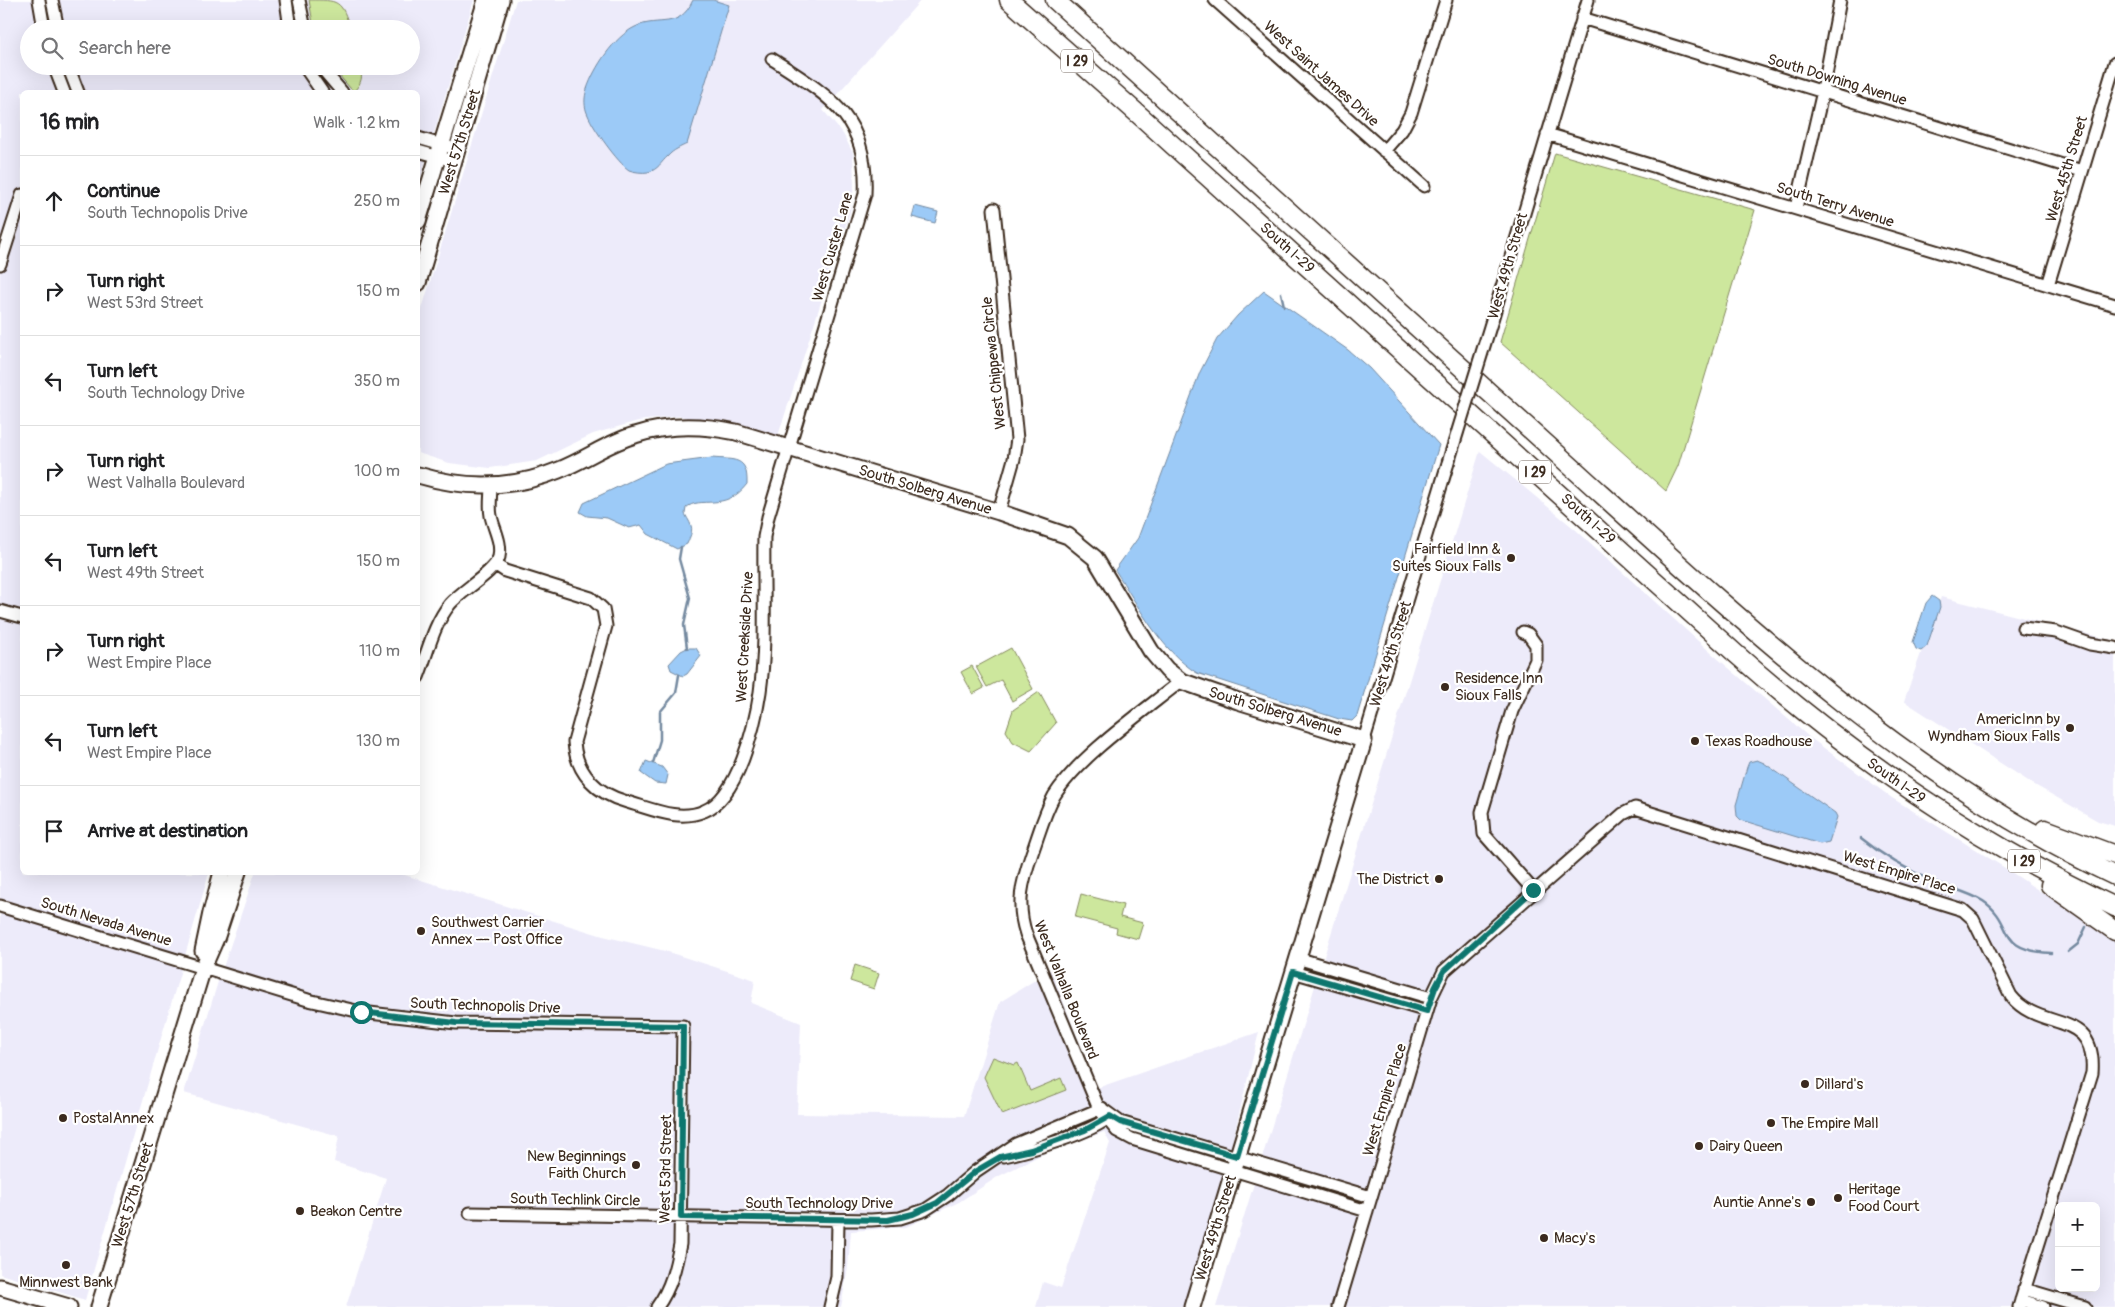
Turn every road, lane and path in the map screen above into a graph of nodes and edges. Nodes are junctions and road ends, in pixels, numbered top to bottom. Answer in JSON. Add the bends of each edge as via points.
{"nodes":[{"id":1,"x":38,"y":0,"type":"edge"},
{"id":2,"x":52,"y":0,"type":"edge"},
{"id":3,"x":286,"y":0,"type":"edge"},
{"id":4,"x":299,"y":0,"type":"edge"},
{"id":5,"x":486,"y":0,"type":"edge"},
{"id":6,"x":502,"y":0,"type":"edge"},
{"id":7,"x":1009,"y":0,"type":"edge"},
{"id":8,"x":1055,"y":0,"type":"edge"},
{"id":9,"x":1215,"y":0,"type":"edge"},
{"id":10,"x":1446,"y":0,"type":"edge"},
{"id":11,"x":1588,"y":0,"type":"edge"},
{"id":12,"x":1840,"y":0,"type":"edge"},
{"id":13,"x":1582,"y":18,"type":"junction"},
{"id":14,"x":42,"y":20,"type":"edge"},
{"id":15,"x":56,"y":20,"type":"edge"},
{"id":16,"x":289,"y":20,"type":"edge"},
{"id":17,"x":303,"y":20,"type":"edge"},
{"id":18,"x":772,"y":60,"type":"dead end"},
{"id":19,"x":2115,"y":63,"type":"edge"},
{"id":20,"x":57,"y":75,"type":"edge"},
{"id":21,"x":71,"y":75,"type":"edge"},
{"id":22,"x":310,"y":75,"type":"edge"},
{"id":23,"x":328,"y":75,"type":"edge"},
{"id":24,"x":63,"y":90,"type":"edge"},
{"id":25,"x":77,"y":90,"type":"edge"},
{"id":26,"x":321,"y":90,"type":"edge"},
{"id":27,"x":340,"y":90,"type":"edge"},
{"id":28,"x":1823,"y":91,"type":"junction"},
{"id":29,"x":1547,"y":134,"type":"junction"},
{"id":30,"x":420,"y":139,"type":"edge"},
{"id":31,"x":420,"y":150,"type":"edge"},
{"id":32,"x":439,"y":151,"type":"junction"},
{"id":33,"x":1384,"y":151,"type":"junction"},
{"id":34,"x":456,"y":156,"type":"junction"},
{"id":35,"x":2082,"y":171,"type":"junction"},
{"id":36,"x":1424,"y":186,"type":"dead end"},
{"id":37,"x":20,"y":201,"type":"edge"},
{"id":38,"x":1796,"y":208,"type":"junction"},
{"id":39,"x":994,"y":209,"type":"dead end"},
{"id":40,"x":420,"y":214,"type":"edge"},
{"id":41,"x":0,"y":264,"type":"edge"},
{"id":42,"x":420,"y":276,"type":"edge"},
{"id":43,"x":2048,"y":285,"type":"junction"},
{"id":44,"x":2115,"y":305,"type":"edge"},
{"id":45,"x":789,"y":447,"type":"junction"},
{"id":46,"x":420,"y":476,"type":"edge"},
{"id":47,"x":491,"y":486,"type":"junction"},
{"id":48,"x":999,"y":512,"type":"junction"},
{"id":49,"x":496,"y":565,"type":"junction"},
{"id":50,"x":0,"y":611,"type":"edge"},
{"id":51,"x":20,"y":616,"type":"edge"},
{"id":52,"x":2023,"y":628,"type":"dead end"},
{"id":53,"x":1523,"y":632,"type":"dead end"},
{"id":54,"x":2115,"y":648,"type":"edge"},
{"id":55,"x":420,"y":670,"type":"edge"},
{"id":56,"x":1181,"y":681,"type":"junction"},
{"id":57,"x":1364,"y":740,"type":"junction"},
{"id":58,"x":1964,"y":790,"type":"junction"},
{"id":59,"x":1936,"y":808,"type":"junction"},
{"id":60,"x":2115,"y":855,"type":"edge"},
{"id":61,"x":221,"y":875,"type":"edge"},
{"id":62,"x":237,"y":875,"type":"edge"},
{"id":63,"x":2115,"y":876,"type":"edge"},
{"id":64,"x":1533,"y":890,"type":"junction"},
{"id":65,"x":0,"y":906,"type":"edge"},
{"id":66,"x":2115,"y":907,"type":"edge"},
{"id":67,"x":2115,"y":931,"type":"edge"},
{"id":68,"x":1295,"y":965,"type":"junction"},
{"id":69,"x":202,"y":968,"type":"junction"},
{"id":70,"x":1431,"y":998,"type":"junction"},
{"id":71,"x":1427,"y":1011,"type":"junction"},
{"id":72,"x":683,"y":1026,"type":"joint"},
{"id":73,"x":1102,"y":1111,"type":"junction"},
{"id":74,"x":1235,"y":1163,"type":"junction"},
{"id":75,"x":1371,"y":1197,"type":"junction"},
{"id":76,"x":1367,"y":1211,"type":"junction"},
{"id":77,"x":470,"y":1213,"type":"dead end"},
{"id":78,"x":681,"y":1217,"type":"junction"},
{"id":79,"x":838,"y":1220,"type":"junction"},
{"id":80,"x":0,"y":1287,"type":"edge"},
{"id":81,"x":2024,"y":1289,"type":"junction"},
{"id":82,"x":2020,"y":1304,"type":"edge"},
{"id":83,"x":69,"y":1307,"type":"edge"},
{"id":84,"x":99,"y":1307,"type":"edge"},
{"id":85,"x":657,"y":1307,"type":"edge"},
{"id":86,"x":830,"y":1307,"type":"edge"},
{"id":87,"x":1192,"y":1307,"type":"edge"},
{"id":88,"x":1338,"y":1307,"type":"edge"},
{"id":89,"x":2043,"y":1307,"type":"edge"},
{"id":90,"x":2085,"y":1307,"type":"edge"}],
"edges":[{"from":1,"to":14,"type":"street"},
{"from":2,"to":15,"type":"street"},
{"from":3,"to":16,"type":"street"},
{"from":4,"to":17,"type":"street"},
{"from":5,"to":32,"type":"main road","name":"West 57th Street"},
{"from":6,"to":34,"type":"main road","name":"West 57th Street"},
{"from":7,"to":59,"type":"highway","name":"South I-29","number":"I 29","via":[[1777,690],[1844,745]]},
{"from":8,"to":58,"type":"highway","name":"South I-29","number":"I 29","via":[[1682,567],[1832,695]]},
{"from":9,"to":33,"type":"street","name":"West Saint James Drive"},
{"from":10,"to":33,"type":"street","via":[[1411,113],[1402,130]]},
{"from":11,"to":13,"type":"street","name":"West 49th Street"},
{"from":12,"to":28,"type":"street"},
{"from":13,"to":28,"type":"street","name":"South Downing Avenue"},
{"from":13,"to":29,"type":"street","name":"West 49th Street"},
{"from":18,"to":45,"type":"street","name":"West Custer Lane","via":[[826,95],[844,113],[863,153],[866,175],[860,212]]},
{"from":19,"to":35,"type":"street","name":"West 45th Street"},
{"from":20,"to":24,"type":"street"},
{"from":21,"to":25,"type":"street"},
{"from":22,"to":26,"type":"street"},
{"from":23,"to":27,"type":"street"},
{"from":28,"to":35,"type":"street","name":"South Downing Avenue"},
{"from":28,"to":38,"type":"street"},
{"from":29,"to":38,"type":"street","name":"South Terry Avenue"},
{"from":29,"to":57,"type":"street","name":"West 49th Street","bridge":true},
{"from":30,"to":32,"type":"street"},
{"from":31,"to":32,"type":"street"},
{"from":32,"to":34,"type":"street"},
{"from":32,"to":40,"type":"main road","name":"West 57th Street"},
{"from":33,"to":36,"type":"street","name":"West Saint James Drive"},
{"from":34,"to":42,"type":"main road","name":"West 57th Street"},
{"from":35,"to":43,"type":"street","name":"West 45th Street"},
{"from":37,"to":41,"type":"street"},
{"from":38,"to":43,"type":"street","name":"South Terry Avenue"},
{"from":39,"to":48,"type":"street","name":"West Chippewa Circle","via":[[1016,439],[1014,459]]},
{"from":43,"to":44,"type":"street","name":"South Terry Avenue"},
{"from":45,"to":47,"type":"main road","name":"South Solberg Avenue","via":[[718,428],[680,427],[636,434],[559,470],[521,482]]},
{"from":45,"to":48,"type":"main road","name":"South Solberg Avenue"},
{"from":45,"to":49,"type":"street","name":"West Creekside Drive","via":[[764,537],[762,668],[756,712],[734,782],[723,799],[704,811],[688,816],[670,814],[615,799],[589,781],[576,758],[574,742],[604,634],[605,614],[595,601],[585,595],[505,571]]},
{"from":46,"to":47,"type":"main road","name":"South Solberg Avenue","via":[[444,483]]},
{"from":47,"to":49,"type":"street","via":[[491,514],[500,549]]},
{"from":48,"to":56,"type":"main road","name":"South Solberg Avenue","via":[[1068,536],[1089,552],[1104,570],[1151,651],[1166,670]]},
{"from":49,"to":55,"type":"street","via":[[463,591],[444,612]]},
{"from":50,"to":51,"type":"street"},
{"from":52,"to":54,"type":"street","via":[[2056,632],[2090,644]]},
{"from":53,"to":64,"type":"street","via":[[1536,645],[1536,660],[1512,712],[1482,812],[1482,826],[1484,834]]},
{"from":56,"to":57,"type":"main road","name":"South Solberg Avenue"},
{"from":56,"to":73,"type":"street","name":"West Valhalla Boulevard","via":[[1093,754],[1059,789],[1044,819],[1021,890],[1020,912],[1026,934]]},
{"from":57,"to":68,"type":"main road","name":"West 49th Street"},
{"from":58,"to":60,"type":"highway","via":[[2054,833]]},
{"from":58,"to":63,"type":"highway","name":"South I-29","number":"I 29","via":[[2033,834]]},
{"from":59,"to":66,"type":"highway","name":"South I-29","number":"I 29","via":[[2004,850]]},
{"from":59,"to":67,"type":"highway"},
{"from":61,"to":69,"type":"main road","name":"West 57th Street","via":[[204,944]]},
{"from":62,"to":69,"type":"main road","name":"West 57th Street","via":[[217,936]]},
{"from":64,"to":70,"type":"street","name":"West Empire Place","via":[[1444,971]]},
{"from":64,"to":81,"type":"street","name":"West Empire Place","via":[[1623,814],[1635,808],[1968,913],[2017,1004],[2031,1013],[2078,1030],[2090,1044],[2092,1053],[2089,1084]]},
{"from":65,"to":69,"type":"street","name":"South Nevada Avenue"},
{"from":68,"to":70,"type":"street"},
{"from":68,"to":71,"type":"street"},
{"from":68,"to":74,"type":"main road","name":"West 49th Street"},
{"from":69,"to":72,"type":"street","name":"South Technopolis Drive","via":[[310,1000],[388,1016],[456,1023]]},
{"from":69,"to":84,"type":"main road","name":"West 57th Street"},
{"from":70,"to":71,"type":"street","name":"West Empire Place"},
{"from":71,"to":75,"type":"street","name":"West Empire Place"},
{"from":72,"to":78,"type":"street","name":"West 53rd Street"},
{"from":73,"to":74,"type":"street","name":"West Valhalla Boulevard","via":[[1116,1131],[1132,1139]]},
{"from":73,"to":79,"type":"street","name":"South Technology Drive","via":[[1025,1139],[976,1171],[937,1203],[913,1214],[888,1220]]},
{"from":74,"to":75,"type":"street"},
{"from":74,"to":76,"type":"street"},
{"from":74,"to":87,"type":"main road","name":"West 49th Street"},
{"from":75,"to":76,"type":"street","name":"West Empire Place"},
{"from":76,"to":88,"type":"street","name":"West Empire Place"},
{"from":77,"to":78,"type":"street","name":"South Techlink Circle"},
{"from":78,"to":79,"type":"street","name":"South Technology Drive"},
{"from":78,"to":85,"type":"street","name":"West 53rd Street","via":[[676,1267]]},
{"from":79,"to":86,"type":"street","via":[[837,1277]]},
{"from":80,"to":83,"type":"main road"},
{"from":81,"to":82,"type":"street","name":"West Empire Place"},
{"from":81,"to":90,"type":"street"},
{"from":82,"to":89,"type":"street","name":"West Empire Place"}]}
